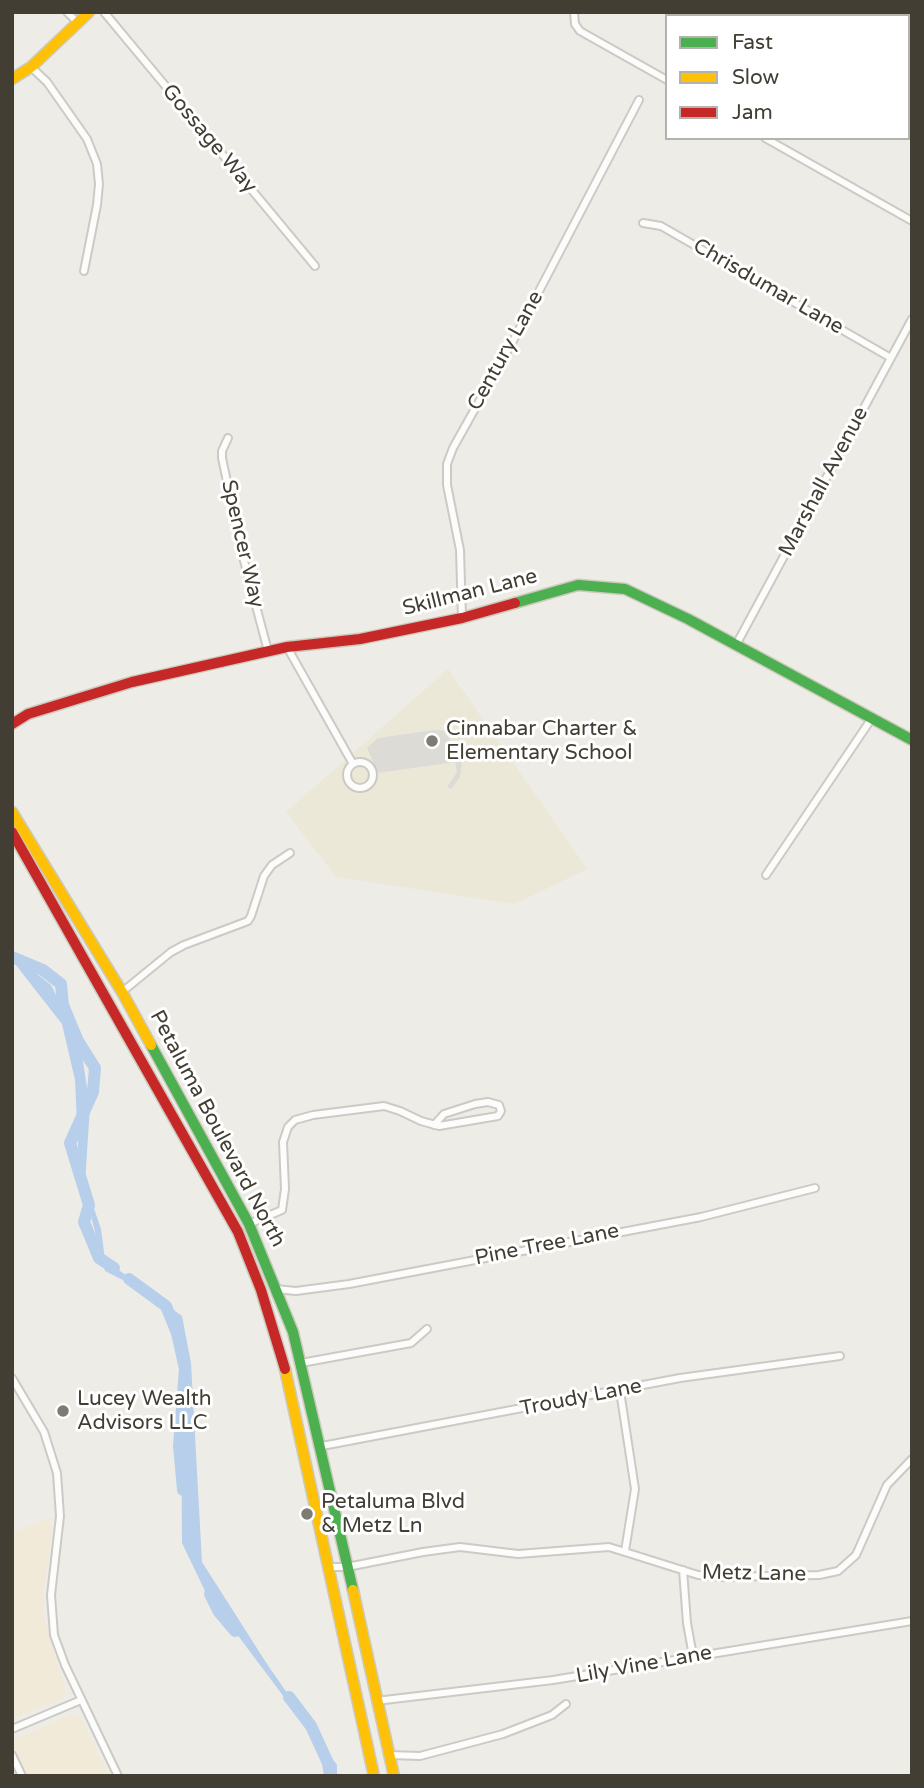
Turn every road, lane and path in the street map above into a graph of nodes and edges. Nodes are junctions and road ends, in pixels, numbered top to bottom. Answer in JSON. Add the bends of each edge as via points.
{"nodes":[{"id":1,"x":67,"y":12,"type":"edge"},
{"id":2,"x":89,"y":12,"type":"edge"},
{"id":3,"x":104,"y":12,"type":"edge"},
{"id":4,"x":574,"y":12,"type":"edge"},
{"id":5,"x":78,"y":23,"type":"junction"},
{"id":6,"x":31,"y":67,"type":"junction"},
{"id":7,"x":12,"y":79,"type":"edge"},
{"id":8,"x":665,"y":79,"type":"edge"},
{"id":9,"x":639,"y":100,"type":"dead end"},
{"id":10,"x":769,"y":140,"type":"edge"},
{"id":11,"x":912,"y":220,"type":"edge"},
{"id":12,"x":643,"y":223,"type":"dead end"},
{"id":13,"x":315,"y":267,"type":"dead end"},
{"id":14,"x":84,"y":271,"type":"dead end"},
{"id":15,"x":912,"y":319,"type":"edge"},
{"id":16,"x":891,"y":358,"type":"junction"},
{"id":17,"x":228,"y":438,"type":"dead end"},
{"id":18,"x":462,"y":618,"type":"junction"},
{"id":19,"x":736,"y":645,"type":"junction"},
{"id":20,"x":287,"y":647,"type":"junction"},
{"id":21,"x":268,"y":651,"type":"junction"},
{"id":22,"x":872,"y":718,"type":"junction"},
{"id":23,"x":12,"y":724,"type":"edge"},
{"id":24,"x":912,"y":740,"type":"edge"},
{"id":25,"x":353,"y":764,"type":"junction"},
{"id":26,"x":12,"y":812,"type":"edge"},
{"id":27,"x":12,"y":832,"type":"edge"},
{"id":28,"x":290,"y":853,"type":"dead end"},
{"id":29,"x":766,"y":874,"type":"dead end"},
{"id":30,"x":122,"y":992,"type":"junction"},
{"id":31,"x":434,"y":1125,"type":"junction"},
{"id":32,"x":815,"y":1188,"type":"dead end"},
{"id":33,"x":249,"y":1224,"type":"junction"},
{"id":34,"x":276,"y":1289,"type":"junction"},
{"id":35,"x":427,"y":1329,"type":"dead end"},
{"id":36,"x":840,"y":1356,"type":"dead end"},
{"id":37,"x":302,"y":1363,"type":"junction"},
{"id":38,"x":12,"y":1378,"type":"edge"},
{"id":39,"x":621,"y":1391,"type":"junction"},
{"id":40,"x":322,"y":1446,"type":"junction"},
{"id":41,"x":912,"y":1459,"type":"edge"},
{"id":42,"x":625,"y":1551,"type":"junction"},
{"id":43,"x":330,"y":1567,"type":"junction"},
{"id":44,"x":347,"y":1567,"type":"junction"},
{"id":45,"x":683,"y":1570,"type":"junction"},
{"id":46,"x":912,"y":1621,"type":"edge"},
{"id":47,"x":693,"y":1656,"type":"junction"},
{"id":48,"x":81,"y":1700,"type":"junction"},
{"id":49,"x":376,"y":1701,"type":"junction"},
{"id":50,"x":566,"y":1704,"type":"dead end"},
{"id":51,"x":12,"y":1729,"type":"edge"},
{"id":52,"x":12,"y":1755,"type":"edge"},
{"id":53,"x":389,"y":1755,"type":"junction"},
{"id":54,"x":22,"y":1776,"type":"edge"},
{"id":55,"x":118,"y":1776,"type":"edge"},
{"id":56,"x":374,"y":1776,"type":"edge"},
{"id":57,"x":394,"y":1776,"type":"edge"}],
"edges":[{"from":1,"to":5,"type":"street"},
{"from":2,"to":5,"type":"main road"},
{"from":3,"to":13,"type":"street","name":"Gossage Way"},
{"from":4,"to":8,"type":"street","via":[[580,31]]},
{"from":5,"to":6,"type":"main road"},
{"from":6,"to":7,"type":"main road"},
{"from":6,"to":14,"type":"street","via":[[87,139],[97,164],[100,184]]},
{"from":9,"to":18,"type":"street","name":"Century Lane","via":[[450,456],[447,485],[460,550]]},
{"from":10,"to":11,"type":"street"},
{"from":12,"to":16,"type":"street","name":"Chrisdumar Lane","via":[[661,226]]},
{"from":15,"to":16,"type":"street","name":"Marshall Avenue"},
{"from":16,"to":19,"type":"street","name":"Marshall Avenue"},
{"from":17,"to":21,"type":"street","name":"Spencer Way","via":[[222,457]]},
{"from":18,"to":19,"type":"main road","name":"Skillman Lane","via":[[578,585],[603,586],[625,589]]},
{"from":18,"to":20,"type":"main road","name":"Skillman Lane","via":[[360,639]]},
{"from":19,"to":22,"type":"main road","name":"Skillman Lane"},
{"from":20,"to":21,"type":"main road","name":"Skillman Lane"},
{"from":20,"to":25,"type":"street"},
{"from":21,"to":23,"type":"main road","name":"Skillman Lane","via":[[132,682]]},
{"from":22,"to":24,"type":"main road","name":"Skillman Lane"},
{"from":22,"to":29,"type":"street"},
{"from":25,"to":25,"type":"street","via":[[347,775],[350,783],[366,787],[372,781],[372,769],[362,762]]},
{"from":26,"to":30,"type":"main road","name":"Petaluma Boulevard North"},
{"from":27,"to":43,"type":"main road","name":"Petaluma Boulevard North","via":[[238,1232],[290,1386]]},
{"from":28,"to":30,"type":"street","via":[[264,876],[248,921],[171,952]]},
{"from":30,"to":33,"type":"main road","name":"Petaluma Boulevard North"},
{"from":31,"to":31,"type":"street","via":[[444,1114],[475,1104],[488,1102],[499,1105],[501,1111],[498,1116]]},
{"from":31,"to":33,"type":"street","via":[[384,1106],[295,1120],[283,1142],[282,1210]]},
{"from":32,"to":34,"type":"street","name":"Pine Tree Lane","via":[[701,1217],[349,1284]]},
{"from":33,"to":34,"type":"main road","name":"Petaluma Boulevard North"},
{"from":34,"to":37,"type":"main road","name":"Petaluma Boulevard North"},
{"from":35,"to":37,"type":"street","via":[[411,1343]]},
{"from":36,"to":39,"type":"street","name":"Troudy Lane","via":[[680,1378]]},
{"from":37,"to":40,"type":"main road","name":"Petaluma Boulevard North"},
{"from":38,"to":48,"type":"street","via":[[44,1432],[55,1465],[61,1517],[52,1622],[60,1654]]},
{"from":39,"to":40,"type":"street","name":"Troudy Lane"},
{"from":39,"to":42,"type":"street","via":[[635,1489]]},
{"from":40,"to":44,"type":"main road","name":"Petaluma Boulevard North"},
{"from":41,"to":45,"type":"street","name":"Metz Lane","via":[[887,1485],[856,1555],[838,1572],[724,1577]]},
{"from":42,"to":44,"type":"street","name":"Metz Lane","via":[[609,1547],[518,1554],[460,1547]]},
{"from":42,"to":45,"type":"street","name":"Metz Lane"},
{"from":43,"to":44,"type":"street","name":"Metz Lane"},
{"from":43,"to":56,"type":"main road","name":"Petaluma Boulevard North"},
{"from":44,"to":49,"type":"main road","name":"Petaluma Boulevard North"},
{"from":45,"to":47,"type":"street"},
{"from":46,"to":47,"type":"street","name":"Lily Vine Lane"},
{"from":47,"to":49,"type":"street","name":"Lily Vine Lane","via":[[553,1680]]},
{"from":48,"to":51,"type":"street"},
{"from":48,"to":55,"type":"street"},
{"from":49,"to":53,"type":"main road","name":"Petaluma Boulevard North"},
{"from":50,"to":53,"type":"street","via":[[552,1715],[503,1734],[420,1756]]},
{"from":52,"to":54,"type":"street"},
{"from":53,"to":57,"type":"main road","name":"Petaluma Boulevard North"}]}
